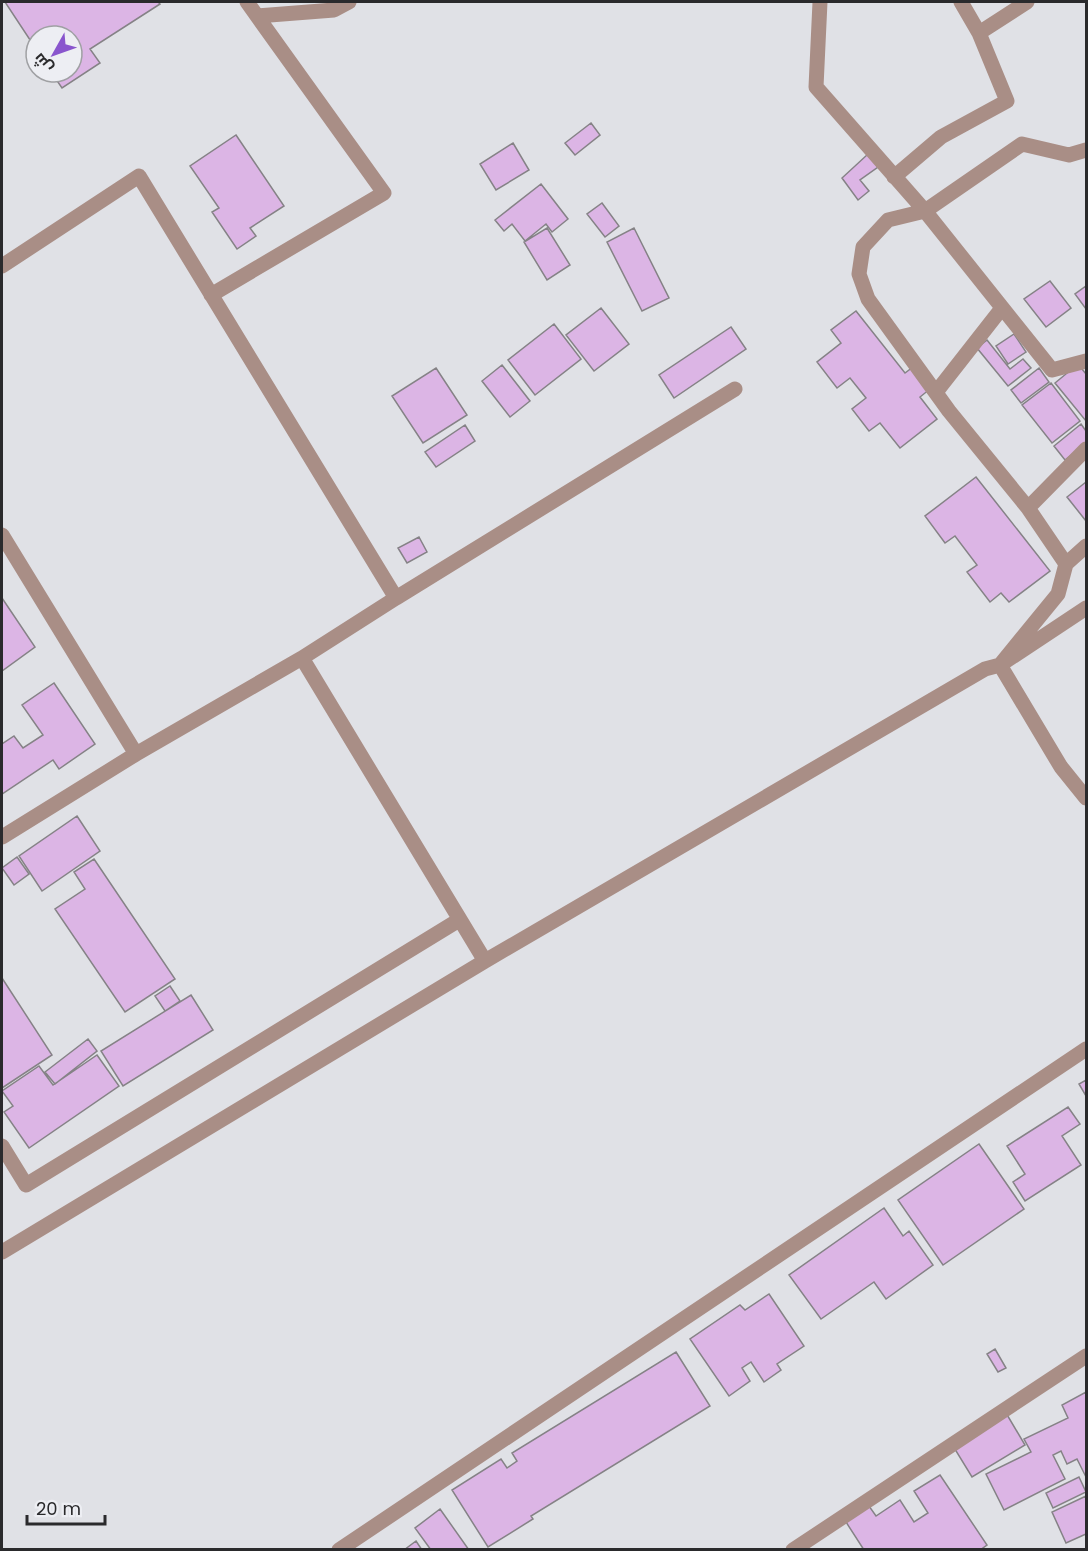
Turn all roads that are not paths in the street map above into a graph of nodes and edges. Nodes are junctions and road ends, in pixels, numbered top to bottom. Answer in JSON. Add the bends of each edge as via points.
{"nodes":[{"id":1,"x":247,"y":2,"type":"edge"},
{"id":2,"x":349,"y":2,"type":"edge"},
{"id":3,"x":820,"y":2,"type":"edge"},
{"id":4,"x":961,"y":2,"type":"edge"},
{"id":5,"x":1027,"y":2,"type":"edge"},
{"id":6,"x":257,"y":16,"type":"junction"},
{"id":7,"x":979,"y":33,"type":"junction"},
{"id":8,"x":1086,"y":150,"type":"edge"},
{"id":9,"x":894,"y":177,"type":"junction"},
{"id":10,"x":924,"y":211,"type":"junction"},
{"id":11,"x":2,"y":266,"type":"edge"},
{"id":12,"x":211,"y":295,"type":"junction"},
{"id":13,"x":1002,"y":308,"type":"junction"},
{"id":14,"x":1086,"y":361,"type":"edge"},
{"id":15,"x":735,"y":389,"type":"dead end"},
{"id":16,"x":937,"y":391,"type":"junction"},
{"id":17,"x":1086,"y":449,"type":"edge"},
{"id":18,"x":1028,"y":508,"type":"junction"},
{"id":19,"x":2,"y":535,"type":"edge"},
{"id":20,"x":1086,"y":546,"type":"edge"},
{"id":21,"x":1066,"y":564,"type":"junction"},
{"id":22,"x":396,"y":598,"type":"junction"},
{"id":23,"x":1086,"y":608,"type":"edge"},
{"id":24,"x":302,"y":658,"type":"junction"},
{"id":25,"x":1000,"y":665,"type":"junction"},
{"id":26,"x":136,"y":754,"type":"junction"},
{"id":27,"x":1086,"y":798,"type":"edge"},
{"id":28,"x":2,"y":837,"type":"edge"},
{"id":29,"x":459,"y":920,"type":"junction"},
{"id":30,"x":485,"y":961,"type":"junction"},
{"id":31,"x":1086,"y":1049,"type":"edge"},
{"id":32,"x":2,"y":1146,"type":"edge"},
{"id":33,"x":2,"y":1252,"type":"edge"},
{"id":34,"x":1086,"y":1356,"type":"edge"},
{"id":35,"x":339,"y":1550,"type":"edge"},
{"id":36,"x":793,"y":1550,"type":"edge"}],
"edges":[{"from":1,"to":6,"type":"street"},
{"from":2,"to":6,"type":"street","via":[[334,10]]},
{"from":3,"to":9,"type":"street","via":[[816,87]]},
{"from":4,"to":7,"type":"street"},
{"from":5,"to":7,"type":"street"},
{"from":6,"to":12,"type":"street","via":[[384,193]]},
{"from":7,"to":9,"type":"street","via":[[1007,101],[941,136]]},
{"from":8,"to":10,"type":"street","via":[[1069,155],[1022,144]]},
{"from":9,"to":10,"type":"street"},
{"from":10,"to":13,"type":"street"},
{"from":10,"to":16,"type":"street","via":[[888,220],[875,231],[863,247],[859,274],[868,299]]},
{"from":11,"to":12,"type":"street","via":[[139,176]]},
{"from":12,"to":22,"type":"street"},
{"from":13,"to":14,"type":"street","via":[[1052,370]]},
{"from":13,"to":16,"type":"street"},
{"from":15,"to":22,"type":"street"},
{"from":16,"to":18,"type":"street"},
{"from":17,"to":18,"type":"street"},
{"from":18,"to":21,"type":"street"},
{"from":19,"to":26,"type":"street"},
{"from":20,"to":21,"type":"street"},
{"from":21,"to":25,"type":"street","via":[[1058,594]]},
{"from":22,"to":24,"type":"street"},
{"from":23,"to":25,"type":"street"},
{"from":24,"to":26,"type":"street"},
{"from":24,"to":29,"type":"street"},
{"from":25,"to":27,"type":"street","via":[[1061,767]]},
{"from":25,"to":30,"type":"street","via":[[985,669]]},
{"from":26,"to":28,"type":"street"},
{"from":29,"to":30,"type":"street"},
{"from":29,"to":32,"type":"street","via":[[26,1185]]},
{"from":30,"to":33,"type":"street"},
{"from":31,"to":35,"type":"street"},
{"from":34,"to":36,"type":"street"}]}
